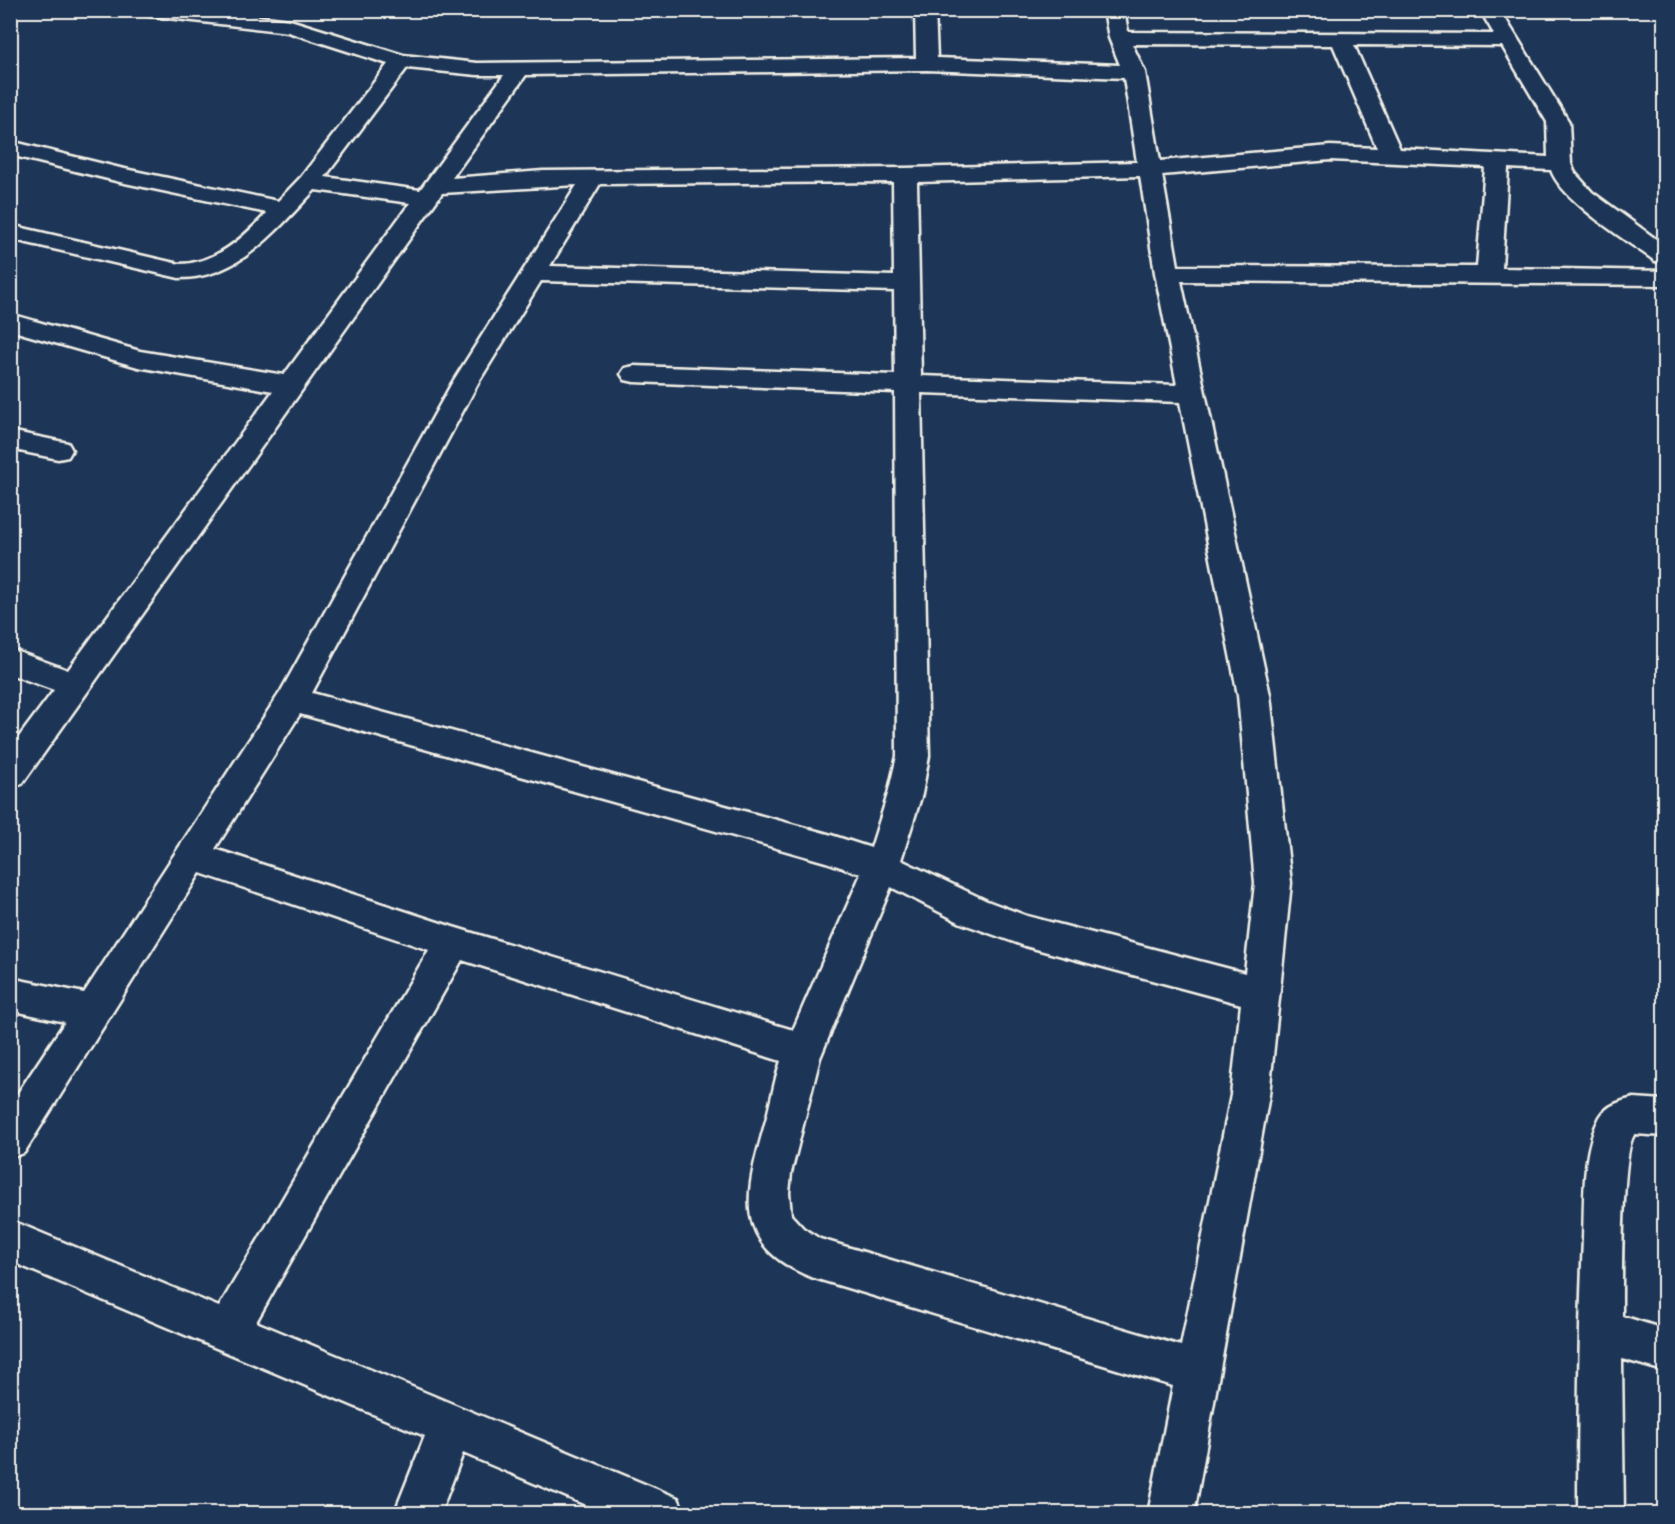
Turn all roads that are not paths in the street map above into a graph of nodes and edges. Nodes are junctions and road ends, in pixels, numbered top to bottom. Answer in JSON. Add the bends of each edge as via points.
{"nodes":[{"id":1,"x":150,"y":10,"type":"edge"},
{"id":2,"x":925,"y":10,"type":"edge"},
{"id":3,"x":1490,"y":10,"type":"edge"},
{"id":4,"x":1116,"y":24,"type":"edge"},
{"id":5,"x":1341,"y":39,"type":"junction"},
{"id":6,"x":1507,"y":40,"type":"junction"},
{"id":7,"x":401,"y":61,"type":"junction"},
{"id":8,"x":927,"y":64,"type":"junction"},
{"id":9,"x":519,"y":69,"type":"junction"},
{"id":10,"x":1134,"y":72,"type":"junction"},
{"id":11,"x":10,"y":148,"type":"edge"},
{"id":12,"x":1391,"y":154,"type":"junction"},
{"id":13,"x":1497,"y":161,"type":"junction"},
{"id":14,"x":1560,"y":164,"type":"junction"},
{"id":15,"x":1150,"y":169,"type":"junction"},
{"id":16,"x":905,"y":175,"type":"junction"},
{"id":17,"x":593,"y":177,"type":"junction"},
{"id":18,"x":309,"y":182,"type":"junction"},
{"id":19,"x":433,"y":192,"type":"junction"},
{"id":20,"x":283,"y":210,"type":"junction"},
{"id":21,"x":10,"y":232,"type":"edge"},
{"id":22,"x":1665,"y":256,"type":"edge"},
{"id":23,"x":533,"y":273,"type":"junction"},
{"id":24,"x":1167,"y":273,"type":"junction"},
{"id":25,"x":1489,"y":274,"type":"junction"},
{"id":26,"x":1665,"y":278,"type":"edge"},
{"id":27,"x":906,"y":284,"type":"junction"},
{"id":28,"x":10,"y":322,"type":"edge"},
{"id":29,"x":634,"y":374,"type":"dead end"},
{"id":30,"x":908,"y":383,"type":"junction"},
{"id":31,"x":290,"y":385,"type":"junction"},
{"id":32,"x":1193,"y":394,"type":"junction"},
{"id":33,"x":10,"y":440,"type":"edge"},
{"id":34,"x":58,"y":450,"type":"dead end"},
{"id":35,"x":10,"y":661,"type":"edge"},
{"id":36,"x":75,"y":685,"type":"junction"},
{"id":37,"x":292,"y":700,"type":"junction"},
{"id":38,"x":10,"y":775,"type":"edge"},
{"id":39,"x":192,"y":856,"type":"junction"},
{"id":40,"x":883,"y":867,"type":"junction"},
{"id":41,"x":453,"y":942,"type":"junction"},
{"id":42,"x":1261,"y":993,"type":"junction"},
{"id":43,"x":10,"y":994,"type":"edge"},
{"id":44,"x":93,"y":1011,"type":"junction"},
{"id":45,"x":804,"y":1051,"type":"junction"},
{"id":46,"x":1665,"y":1118,"type":"edge"},
{"id":47,"x":10,"y":1140,"type":"edge"},
{"id":48,"x":10,"y":1240,"type":"edge"},
{"id":49,"x":1600,"y":1331,"type":"junction"},
{"id":50,"x":228,"y":1332,"type":"junction"},
{"id":51,"x":1665,"y":1350,"type":"edge"},
{"id":52,"x":1197,"y":1372,"type":"junction"},
{"id":53,"x":451,"y":1426,"type":"junction"},
{"id":54,"x":417,"y":1514,"type":"edge"},
{"id":55,"x":662,"y":1514,"type":"edge"},
{"id":56,"x":1171,"y":1514,"type":"edge"},
{"id":57,"x":1601,"y":1514,"type":"edge"}],
"edges":[{"from":1,"to":7,"type":"street","via":[[290,27]]},
{"from":2,"to":8,"type":"street"},
{"from":3,"to":6,"type":"street"},
{"from":4,"to":5,"type":"street"},
{"from":4,"to":10,"type":"street"},
{"from":5,"to":6,"type":"street"},
{"from":5,"to":12,"type":"street"},
{"from":6,"to":14,"type":"street","via":[[1558,122]]},
{"from":7,"to":9,"type":"street"},
{"from":7,"to":18,"type":"street"},
{"from":8,"to":9,"type":"street"},
{"from":8,"to":10,"type":"street"},
{"from":9,"to":19,"type":"street"},
{"from":10,"to":15,"type":"street"},
{"from":11,"to":20,"type":"street"},
{"from":12,"to":13,"type":"street"},
{"from":12,"to":15,"type":"street","via":[[1279,156]]},
{"from":13,"to":14,"type":"street"},
{"from":13,"to":25,"type":"street"},
{"from":14,"to":22,"type":"street","via":[[1564,176],[1584,197]]},
{"from":15,"to":16,"type":"street"},
{"from":15,"to":24,"type":"street"},
{"from":16,"to":17,"type":"street"},
{"from":16,"to":27,"type":"street"},
{"from":17,"to":19,"type":"street","via":[[543,178]]},
{"from":17,"to":23,"type":"street"},
{"from":18,"to":19,"type":"street"},
{"from":18,"to":20,"type":"street"},
{"from":19,"to":31,"type":"street"},
{"from":20,"to":21,"type":"street","via":[[253,241],[226,260],[193,271],[178,271]]},
{"from":23,"to":27,"type":"street"},
{"from":23,"to":37,"type":"street","via":[[465,382]]},
{"from":24,"to":25,"type":"street"},
{"from":24,"to":32,"type":"street"},
{"from":25,"to":26,"type":"street"},
{"from":27,"to":30,"type":"street"},
{"from":28,"to":31,"type":"street","via":[[127,357]]},
{"from":29,"to":30,"type":"street"},
{"from":30,"to":32,"type":"street"},
{"from":30,"to":40,"type":"street","via":[[913,756],[905,798]]},
{"from":31,"to":36,"type":"street"},
{"from":32,"to":42,"type":"street","via":[[1254,695],[1273,882]]},
{"from":33,"to":34,"type":"street"},
{"from":35,"to":36,"type":"street"},
{"from":36,"to":38,"type":"street"},
{"from":37,"to":39,"type":"street"},
{"from":37,"to":40,"type":"street","via":[[828,848]]},
{"from":39,"to":41,"type":"street"},
{"from":39,"to":44,"type":"street"},
{"from":40,"to":42,"type":"street","via":[[974,912],[1025,932]]},
{"from":40,"to":45,"type":"street"},
{"from":41,"to":45,"type":"street"},
{"from":41,"to":50,"type":"street"},
{"from":42,"to":52,"type":"street","via":[[1250,1095]]},
{"from":43,"to":44,"type":"street"},
{"from":44,"to":47,"type":"street"},
{"from":45,"to":52,"type":"street","via":[[771,1177],[769,1203],[774,1225],[787,1243],[811,1257]]},
{"from":46,"to":49,"type":"street","via":[[1633,1115],[1612,1129],[1606,1169]]},
{"from":48,"to":50,"type":"street"},
{"from":49,"to":51,"type":"street"},
{"from":49,"to":57,"type":"street"},
{"from":50,"to":53,"type":"street"},
{"from":52,"to":56,"type":"street"},
{"from":53,"to":54,"type":"street"},
{"from":53,"to":55,"type":"street"}]}
